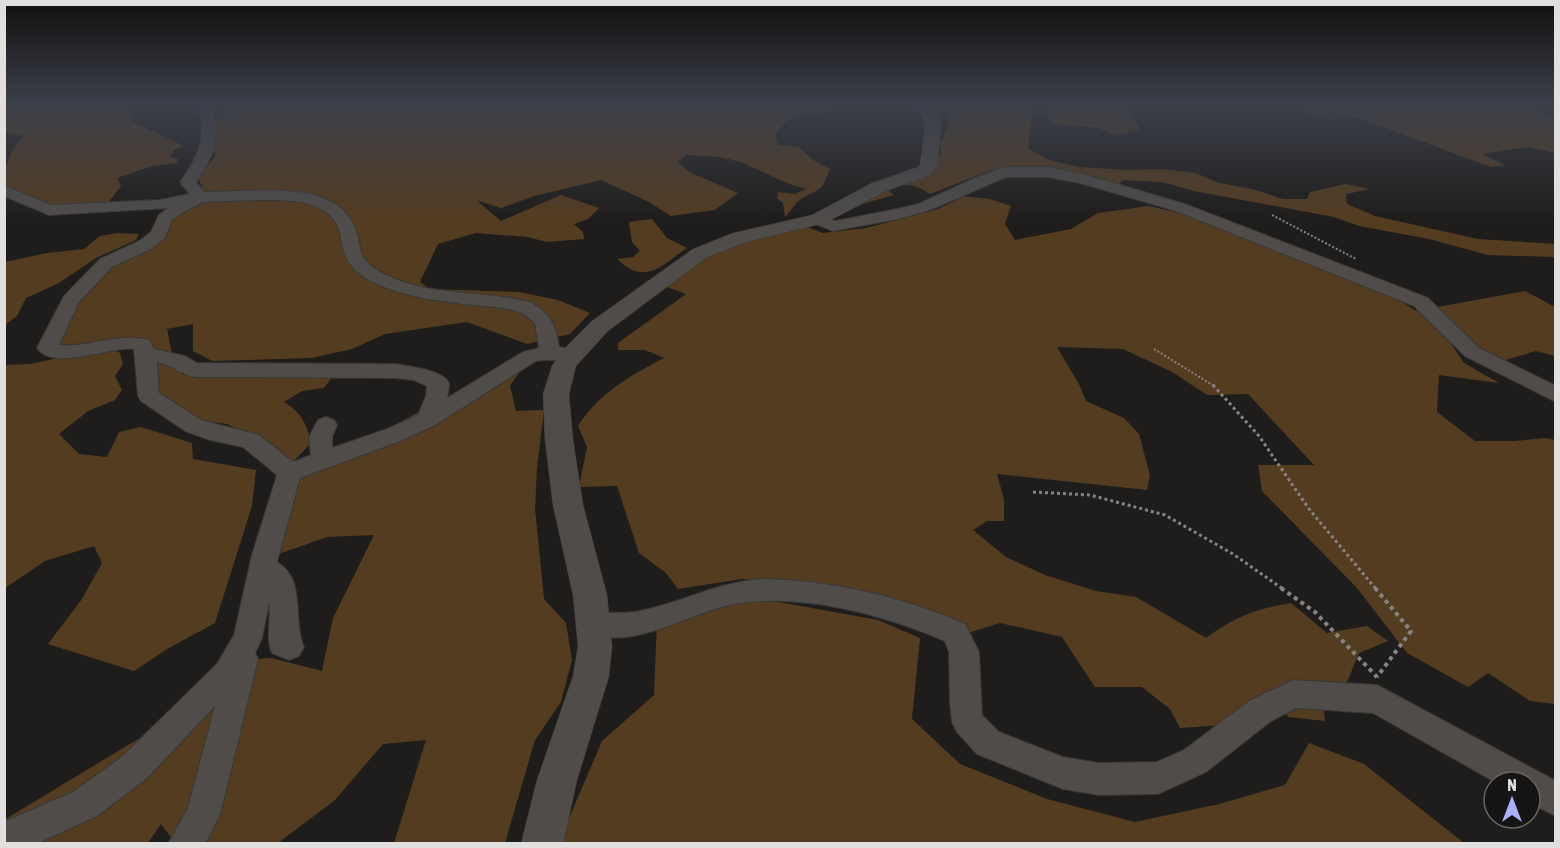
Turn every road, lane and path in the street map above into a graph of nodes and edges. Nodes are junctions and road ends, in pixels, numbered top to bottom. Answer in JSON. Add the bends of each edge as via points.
{"nodes":[{"id":1,"x":208,"y":143,"type":"edge"},
{"id":2,"x":931,"y":143,"type":"edge"},
{"id":3,"x":4,"y":190,"type":"edge"},
{"id":4,"x":200,"y":198,"type":"junction"},
{"id":5,"x":817,"y":219,"type":"junction"},
{"id":6,"x":1154,"y":349,"type":"dead end"},
{"id":7,"x":561,"y":353,"type":"junction"},
{"id":8,"x":147,"y":354,"type":"junction"},
{"id":9,"x":428,"y":361,"type":"dead end"},
{"id":10,"x":438,"y":383,"type":"junction"},
{"id":11,"x":1556,"y":395,"type":"edge"},
{"id":12,"x":427,"y":420,"type":"junction"},
{"id":13,"x":326,"y":425,"type":"dead end"},
{"id":14,"x":324,"y":458,"type":"junction"},
{"id":15,"x":290,"y":473,"type":"junction"},
{"id":16,"x":1033,"y":492,"type":"dead end"},
{"id":17,"x":263,"y":567,"type":"junction"},
{"id":18,"x":595,"y":625,"type":"junction"},
{"id":19,"x":248,"y":638,"type":"junction"},
{"id":20,"x":289,"y":647,"type":"dead end"},
{"id":21,"x":1377,"y":688,"type":"junction"},
{"id":22,"x":1508,"y":770,"type":"edge"},
{"id":23,"x":1542,"y":791,"type":"edge"},
{"id":24,"x":1556,"y":800,"type":"edge"},
{"id":25,"x":4,"y":840,"type":"edge"},
{"id":26,"x":185,"y":843,"type":"edge"},
{"id":27,"x":542,"y":843,"type":"edge"}],
"edges":[{"from":1,"to":4,"type":"street","via":[[203,164],[188,182]]},
{"from":2,"to":5,"type":"street","via":[[929,164],[924,171],[879,187]]},
{"from":3,"to":4,"type":"street","via":[[49,210],[159,205]]},
{"from":4,"to":7,"type":"street","via":[[280,195],[324,203],[339,215],[347,230],[351,255],[361,268],[419,293],[523,306],[545,321]]},
{"from":4,"to":8,"type":"street","via":[[165,218],[159,234],[145,245],[106,263],[71,300],[47,348],[55,352],[77,351],[130,340],[142,344]]},
{"from":5,"to":7,"type":"street","via":[[733,239],[700,253]]},
{"from":5,"to":11,"type":"street","via":[[833,226],[898,214],[1005,172],[1048,172],[1083,179],[1179,207],[1421,302],[1472,352]]},
{"from":6,"to":21,"type":"path","via":[[1212,384],[1251,427],[1309,509],[1411,631]]},
{"from":7,"to":12,"type":"street","via":[[530,356]]},
{"from":7,"to":18,"type":"street","via":[[559,440],[568,505]]},
{"from":8,"to":10,"type":"street","via":[[178,360],[197,370],[395,370],[419,374]]},
{"from":8,"to":15,"type":"street","via":[[149,396],[180,419],[210,432],[248,439]]},
{"from":9,"to":10,"type":"street"},
{"from":10,"to":12,"type":"street"},
{"from":12,"to":14,"type":"street"},
{"from":13,"to":14,"type":"street","via":[[319,437]]},
{"from":14,"to":15,"type":"street"},
{"from":15,"to":17,"type":"street"},
{"from":16,"to":21,"type":"path","via":[[1090,495],[1165,515],[1233,554],[1315,612]]},
{"from":17,"to":19,"type":"street"},
{"from":17,"to":20,"type":"street","via":[[277,575],[284,606],[282,644]]},
{"from":18,"to":21,"type":"street","via":[[638,624],[739,592],[811,592],[929,620],[956,633],[964,652],[968,722],[988,743],[1063,773],[1099,779],[1158,778],[1195,761],[1260,711],[1293,694]]},
{"from":18,"to":27,"type":"street","via":[[591,676],[557,780]]},
{"from":19,"to":25,"type":"street","via":[[228,673],[135,766],[86,804]]},
{"from":19,"to":26,"type":"street","via":[[203,815]]},
{"from":21,"to":22,"type":"street"},
{"from":23,"to":24,"type":"street"}]}
